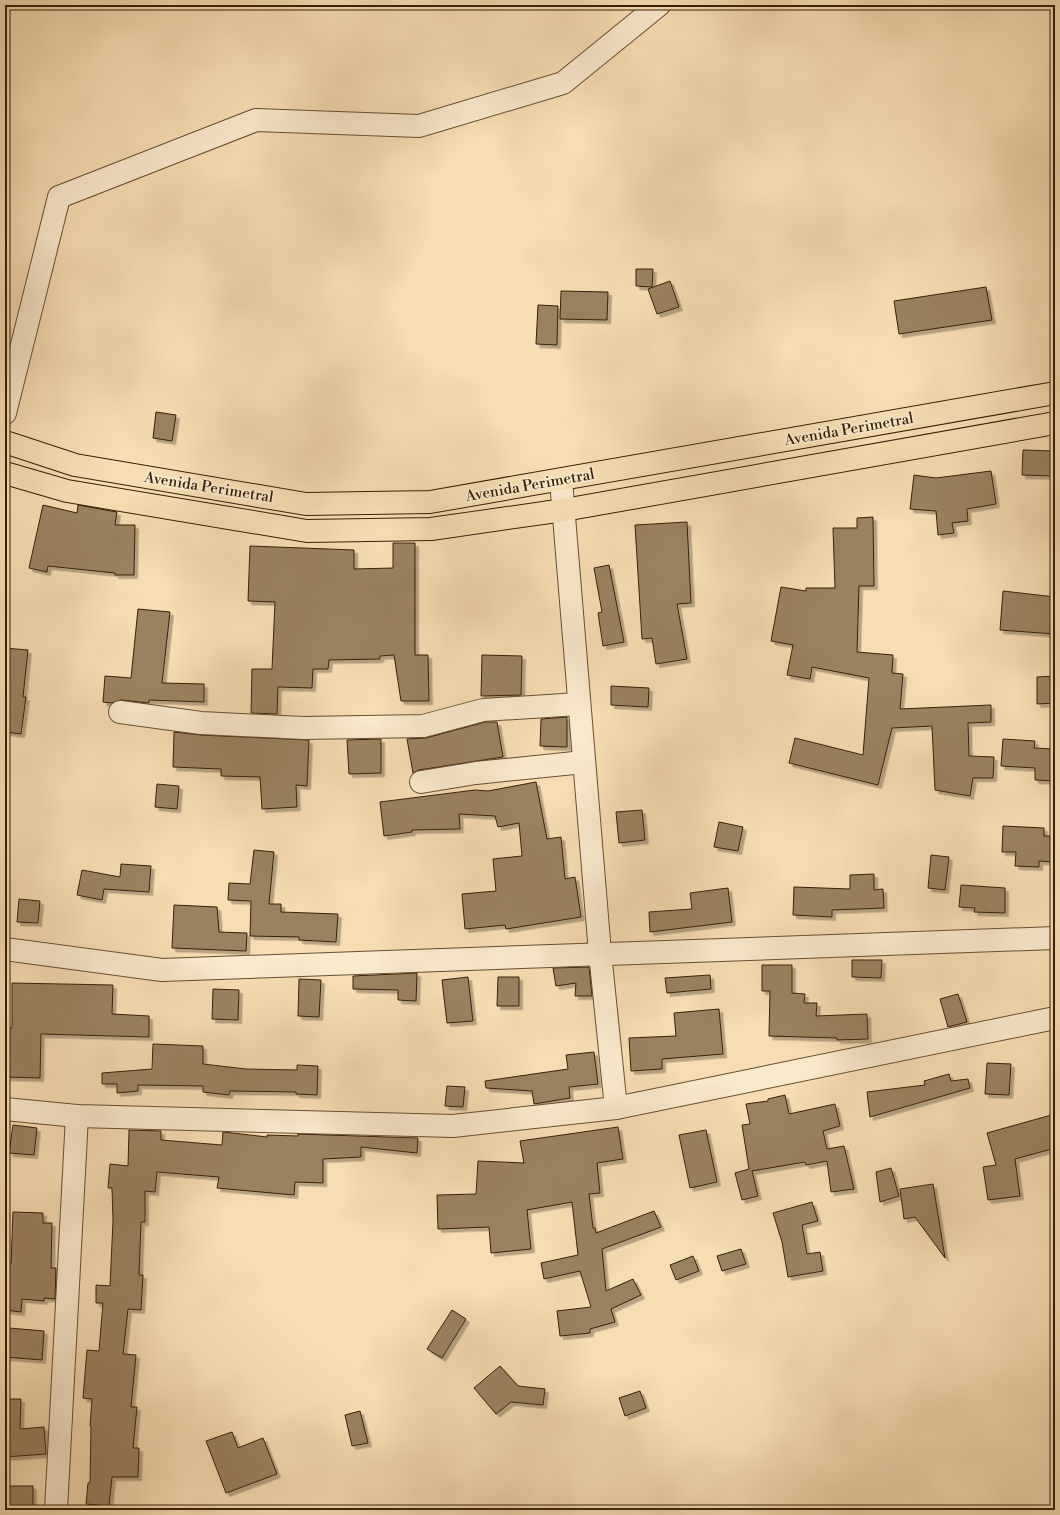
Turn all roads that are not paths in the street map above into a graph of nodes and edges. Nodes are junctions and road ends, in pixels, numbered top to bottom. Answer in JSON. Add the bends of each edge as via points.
{"nodes":[{"id":1,"x":660,"y":5,"type":"edge"},
{"id":2,"x":1055,"y":393,"type":"edge"},
{"id":3,"x":5,"y":413,"type":"edge"},
{"id":4,"x":1055,"y":423,"type":"edge"},
{"id":5,"x":5,"y":442,"type":"edge"},
{"id":6,"x":5,"y":473,"type":"edge"},
{"id":7,"x":561,"y":480,"type":"junction"},
{"id":8,"x":564,"y":510,"type":"junction"},
{"id":9,"x":579,"y":704,"type":"junction"},
{"id":10,"x":120,"y":712,"type":"dead end"},
{"id":11,"x":584,"y":762,"type":"junction"},
{"id":12,"x":421,"y":782,"type":"dead end"},
{"id":13,"x":1055,"y":938,"type":"edge"},
{"id":14,"x":5,"y":949,"type":"edge"},
{"id":15,"x":600,"y":953,"type":"junction"},
{"id":16,"x":1055,"y":1018,"type":"edge"},
{"id":17,"x":616,"y":1108,"type":"junction"},
{"id":18,"x":5,"y":1109,"type":"edge"},
{"id":19,"x":77,"y":1116,"type":"junction"},
{"id":20,"x":56,"y":1510,"type":"edge"}],
"edges":[{"from":1,"to":3,"type":"street","via":[[563,83],[419,126],[256,120],[59,197]]},
{"from":2,"to":7,"type":"main road","name":"Avenida Perimetral"},
{"from":4,"to":8,"type":"main road","name":"Avenida Perimetral"},
{"from":5,"to":7,"type":"main road","name":"Avenida Perimetral","via":[[75,465],[306,504],[430,502]]},
{"from":6,"to":8,"type":"main road","name":"Avenida Perimetral","via":[[67,491],[308,531],[431,528]]},
{"from":7,"to":8,"type":"street"},
{"from":8,"to":9,"type":"street"},
{"from":9,"to":10,"type":"street","via":[[483,710],[423,726],[303,728],[209,724]]},
{"from":9,"to":11,"type":"street"},
{"from":11,"to":12,"type":"street","via":[[476,773]]},
{"from":11,"to":15,"type":"street"},
{"from":13,"to":15,"type":"street"},
{"from":14,"to":15,"type":"street","via":[[162,970]]},
{"from":15,"to":17,"type":"street"},
{"from":16,"to":17,"type":"street"},
{"from":17,"to":19,"type":"street","via":[[453,1126]]},
{"from":18,"to":19,"type":"street"},
{"from":19,"to":20,"type":"street"}]}
